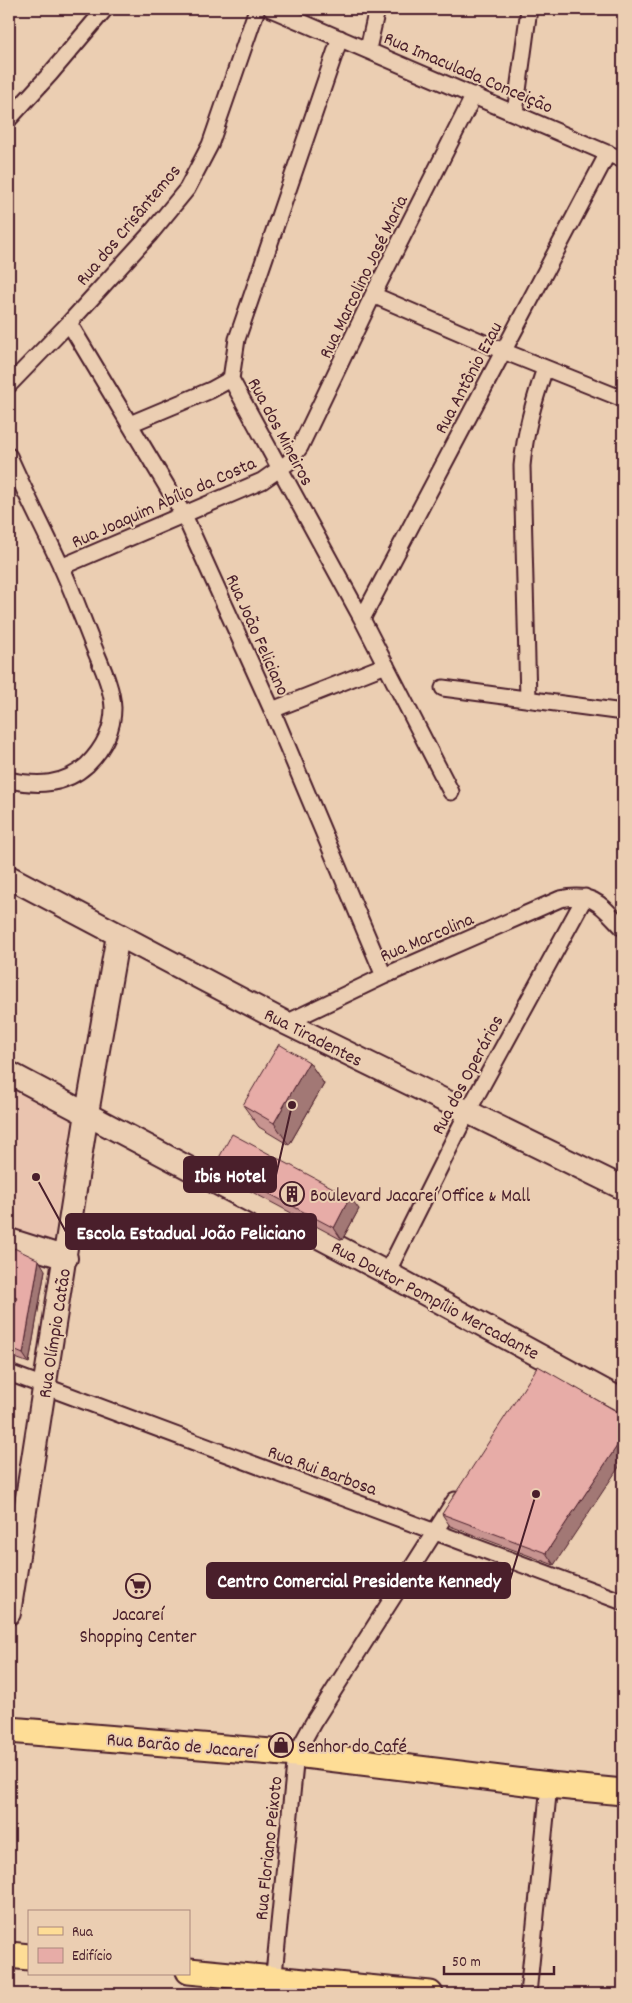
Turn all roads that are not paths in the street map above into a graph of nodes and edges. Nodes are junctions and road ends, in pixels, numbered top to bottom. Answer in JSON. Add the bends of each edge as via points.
{"nodes":[{"id":1,"x":105,"y":9,"type":"edge"},
{"id":2,"x":257,"y":9,"type":"edge"},
{"id":3,"x":271,"y":9,"type":"edge"},
{"id":4,"x":377,"y":9,"type":"edge"},
{"id":5,"x":529,"y":9,"type":"edge"},
{"id":6,"x":340,"y":38,"type":"junction"},
{"id":7,"x":368,"y":49,"type":"junction"},
{"id":8,"x":474,"y":95,"type":"junction"},
{"id":9,"x":515,"y":113,"type":"junction"},
{"id":10,"x":9,"y":119,"type":"edge"},
{"id":11,"x":608,"y":153,"type":"junction"},
{"id":12,"x":623,"y":160,"type":"edge"},
{"id":13,"x":373,"y":295,"type":"junction"},
{"id":14,"x":69,"y":323,"type":"junction"},
{"id":15,"x":503,"y":351,"type":"junction"},
{"id":16,"x":545,"y":368,"type":"junction"},
{"id":17,"x":231,"y":379,"type":"junction"},
{"id":18,"x":9,"y":385,"type":"edge"},
{"id":19,"x":623,"y":399,"type":"edge"},
{"id":20,"x":130,"y":424,"type":"junction"},
{"id":21,"x":9,"y":456,"type":"edge"},
{"id":22,"x":279,"y":469,"type":"junction"},
{"id":23,"x":184,"y":515,"type":"junction"},
{"id":24,"x":62,"y":567,"type":"junction"},
{"id":25,"x":362,"y":619,"type":"junction"},
{"id":26,"x":386,"y":665,"type":"junction"},
{"id":27,"x":444,"y":688,"type":"dead end"},
{"id":28,"x":528,"y":699,"type":"junction"},
{"id":29,"x":272,"y":710,"type":"junction"},
{"id":30,"x":623,"y":712,"type":"edge"},
{"id":31,"x":9,"y":780,"type":"edge"},
{"id":32,"x":451,"y":792,"type":"dead end"},
{"id":33,"x":9,"y":876,"type":"edge"},
{"id":34,"x":585,"y":896,"type":"junction"},
{"id":35,"x":623,"y":928,"type":"edge"},
{"id":36,"x":118,"y":935,"type":"junction"},
{"id":37,"x":384,"y":976,"type":"junction"},
{"id":38,"x":286,"y":1023,"type":"junction"},
{"id":39,"x":9,"y":1074,"type":"edge"},
{"id":40,"x":467,"y":1112,"type":"junction"},
{"id":41,"x":88,"y":1113,"type":"junction"},
{"id":42,"x":623,"y":1188,"type":"edge"},
{"id":43,"x":9,"y":1240,"type":"edge"},
{"id":44,"x":66,"y":1258,"type":"junction"},
{"id":45,"x":388,"y":1272,"type":"junction"},
{"id":46,"x":9,"y":1373,"type":"edge"},
{"id":47,"x":44,"y":1386,"type":"junction"},
{"id":48,"x":623,"y":1401,"type":"edge"},
{"id":49,"x":462,"y":1490,"type":"edge"},
{"id":50,"x":435,"y":1532,"type":"junction"},
{"id":51,"x":623,"y":1602,"type":"edge"},
{"id":52,"x":9,"y":1613,"type":"edge"},
{"id":53,"x":9,"y":1730,"type":"edge"},
{"id":54,"x":296,"y":1754,"type":"junction"},
{"id":55,"x":548,"y":1785,"type":"junction"},
{"id":56,"x":623,"y":1792,"type":"edge"},
{"id":57,"x":9,"y":1955,"type":"edge"},
{"id":58,"x":28,"y":1957,"type":"edge"},
{"id":59,"x":190,"y":1971,"type":"edge"},
{"id":60,"x":273,"y":1986,"type":"edge"},
{"id":61,"x":430,"y":1994,"type":"edge"},
{"id":62,"x":528,"y":1994,"type":"edge"}],
"edges":[{"from":1,"to":10,"type":"street"},
{"from":2,"to":14,"type":"street","name":"Rua dos Crisântemos","via":[[210,145],[187,189]]},
{"from":3,"to":6,"type":"street","name":"Rua Imaculada Conceição"},
{"from":4,"to":7,"type":"street"},
{"from":5,"to":9,"type":"street"},
{"from":6,"to":7,"type":"street","name":"Rua Imaculada Conceição"},
{"from":6,"to":17,"type":"street","name":"Rua dos Mineiros","via":[[237,339]]},
{"from":7,"to":8,"type":"street","name":"Rua Imaculada Conceição"},
{"from":8,"to":9,"type":"street","name":"Rua Imaculada Conceição"},
{"from":8,"to":13,"type":"street","name":"Rua Marcolino José Maria"},
{"from":9,"to":11,"type":"street","name":"Rua Imaculada Conceição"},
{"from":11,"to":12,"type":"street","name":"Rua Imaculada Conceição"},
{"from":11,"to":15,"type":"street","name":"Rua Antônio Ezau"},
{"from":13,"to":15,"type":"street"},
{"from":13,"to":22,"type":"street","name":"Rua Marcolino José Maria","via":[[300,447]]},
{"from":14,"to":18,"type":"street","name":"Rua dos Crisântemos"},
{"from":14,"to":20,"type":"street","name":"Rua João Feliciano"},
{"from":15,"to":16,"type":"street"},
{"from":15,"to":25,"type":"street","name":"Rua Antônio Ezau"},
{"from":16,"to":19,"type":"street"},
{"from":16,"to":28,"type":"street","via":[[530,414],[522,466]]},
{"from":17,"to":20,"type":"street"},
{"from":17,"to":22,"type":"street","name":"Rua dos Mineiros"},
{"from":20,"to":23,"type":"street","name":"Rua João Feliciano"},
{"from":21,"to":24,"type":"street"},
{"from":22,"to":23,"type":"street","name":"Rua Joaquim Abílio da Costa"},
{"from":22,"to":25,"type":"street","name":"Rua dos Mineiros"},
{"from":23,"to":24,"type":"street","name":"Rua Joaquim Abílio da Costa"},
{"from":23,"to":29,"type":"street","name":"Rua João Feliciano"},
{"from":24,"to":31,"type":"street","via":[[111,694],[110,728],[104,745],[93,759],[66,779],[49,784]]},
{"from":25,"to":26,"type":"street","name":"Rua dos Mineiros"},
{"from":26,"to":29,"type":"street"},
{"from":26,"to":32,"type":"street","name":"Rua dos Mineiros"},
{"from":27,"to":28,"type":"street"},
{"from":28,"to":30,"type":"street"},
{"from":29,"to":37,"type":"street","name":"Rua João Feliciano"},
{"from":33,"to":36,"type":"main road","name":"Rua Tiradentes"},
{"from":34,"to":35,"type":"street","via":[[603,907]]},
{"from":34,"to":37,"type":"street","name":"Rua Marcolina","via":[[560,899]]},
{"from":34,"to":40,"type":"street","name":"Rua dos Operários"},
{"from":36,"to":38,"type":"main road","name":"Rua Tiradentes"},
{"from":36,"to":41,"type":"main road","name":"Rua Olímpio Catão"},
{"from":37,"to":38,"type":"street","name":"Rua Marcolina"},
{"from":38,"to":40,"type":"main road","name":"Rua Tiradentes"},
{"from":39,"to":41,"type":"main road","name":"Rua Doutor Pompílio Mercadante"},
{"from":40,"to":42,"type":"main road","name":"Rua Tiradentes"},
{"from":40,"to":45,"type":"street","name":"Rua dos Operários"},
{"from":41,"to":44,"type":"main road","name":"Rua Olímpio Catão"},
{"from":41,"to":45,"type":"main road","name":"Rua Doutor Pompílio Mercadante"},
{"from":43,"to":44,"type":"main road"},
{"from":44,"to":47,"type":"main road","name":"Rua Olímpio Catão"},
{"from":45,"to":48,"type":"main road","name":"Rua Doutor Pompílio Mercadante","via":[[543,1367]]},
{"from":46,"to":47,"type":"street","name":"Rua Rui Barbosa"},
{"from":47,"to":50,"type":"street","name":"Rua Rui Barbosa"},
{"from":47,"to":52,"type":"main road","name":"Rua Olímpio Catão"},
{"from":49,"to":50,"type":"street","name":"Rua Floriano Peixoto"},
{"from":50,"to":51,"type":"street","name":"Rua Rui Barbosa"},
{"from":50,"to":54,"type":"street","name":"Rua Floriano Peixoto"},
{"from":53,"to":54,"type":"main road","name":"Rua Barão de Jacareí"},
{"from":54,"to":55,"type":"main road","name":"Rua Barão de Jacareí"},
{"from":54,"to":60,"type":"street","name":"Rua Floriano Peixoto"},
{"from":55,"to":56,"type":"main road","name":"Rua Barão de Jacareí"},
{"from":55,"to":62,"type":"street"},
{"from":57,"to":58,"type":"main road"},
{"from":59,"to":60,"type":"main road"},
{"from":60,"to":61,"type":"main road"}]}
